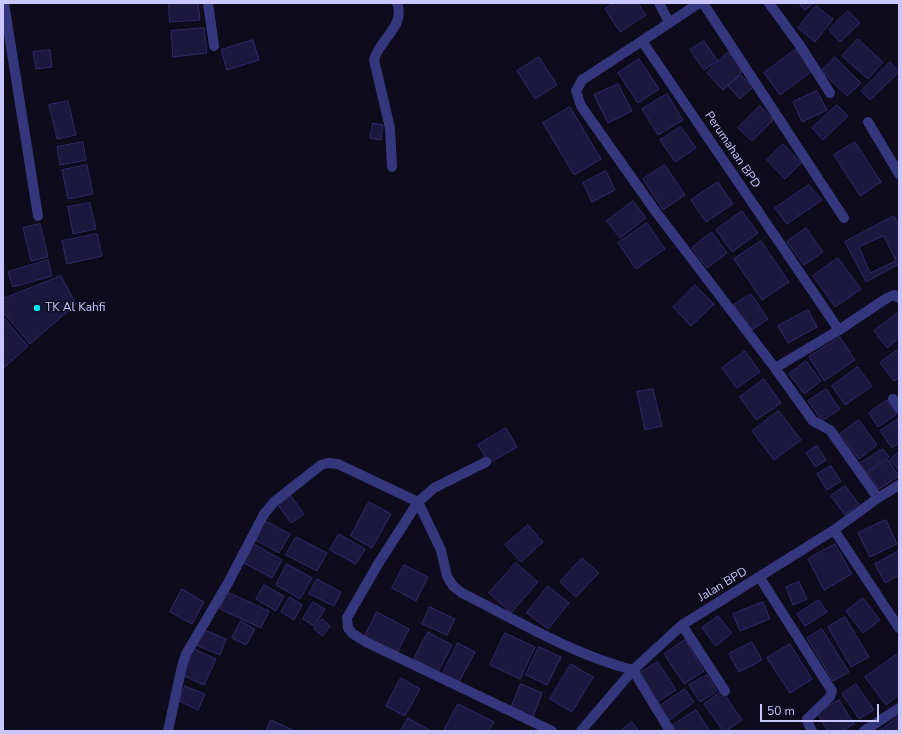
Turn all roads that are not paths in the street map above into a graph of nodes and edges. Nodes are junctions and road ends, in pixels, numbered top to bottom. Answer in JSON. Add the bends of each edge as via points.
{"nodes":[{"id":1,"x":4,"y":3,"type":"edge"},
{"id":2,"x":208,"y":3,"type":"edge"},
{"id":3,"x":397,"y":3,"type":"edge"},
{"id":4,"x":659,"y":3,"type":"edge"},
{"id":5,"x":699,"y":3,"type":"edge"},
{"id":6,"x":703,"y":3,"type":"edge"},
{"id":7,"x":769,"y":3,"type":"edge"},
{"id":8,"x":669,"y":22,"type":"junction"},
{"id":9,"x":642,"y":41,"type":"junction"},
{"id":10,"x":214,"y":46,"type":"dead end"},
{"id":11,"x":830,"y":93,"type":"dead end"},
{"id":12,"x":868,"y":122,"type":"dead end"},
{"id":13,"x":392,"y":167,"type":"dead end"},
{"id":14,"x":899,"y":174,"type":"edge"},
{"id":15,"x":38,"y":216,"type":"dead end"},
{"id":16,"x":844,"y":218,"type":"dead end"},
{"id":17,"x":899,"y":298,"type":"edge"},
{"id":18,"x":839,"y":330,"type":"junction"},
{"id":19,"x":775,"y":368,"type":"junction"},
{"id":20,"x":893,"y":399,"type":"dead end"},
{"id":21,"x":899,"y":408,"type":"edge"},
{"id":22,"x":486,"y":462,"type":"dead end"},
{"id":23,"x":899,"y":485,"type":"edge"},
{"id":24,"x":878,"y":498,"type":"junction"},
{"id":25,"x":418,"y":502,"type":"junction"},
{"id":26,"x":834,"y":530,"type":"junction"},
{"id":27,"x":760,"y":578,"type":"junction"},
{"id":28,"x":682,"y":625,"type":"junction"},
{"id":29,"x":899,"y":628,"type":"edge"},
{"id":30,"x":633,"y":670,"type":"junction"},
{"id":31,"x":725,"y":691,"type":"dead end"},
{"id":32,"x":899,"y":708,"type":"edge"},
{"id":33,"x":168,"y":731,"type":"edge"},
{"id":34,"x":552,"y":731,"type":"edge"},
{"id":35,"x":581,"y":731,"type":"edge"},
{"id":36,"x":670,"y":731,"type":"edge"},
{"id":37,"x":812,"y":731,"type":"edge"},
{"id":38,"x":864,"y":731,"type":"edge"}],
"edges":[{"from":1,"to":15,"type":"street"},
{"from":2,"to":10,"type":"street"},
{"from":3,"to":13,"type":"street","via":[[400,14],[397,22],[374,60],[390,128]]},
{"from":4,"to":8,"type":"street"},
{"from":5,"to":8,"type":"street"},
{"from":6,"to":16,"type":"street"},
{"from":7,"to":11,"type":"street"},
{"from":8,"to":9,"type":"street"},
{"from":9,"to":18,"type":"street","name":"Perumahan BPD"},
{"from":9,"to":19,"type":"street","via":[[582,80],[576,91],[581,106],[656,212]]},
{"from":12,"to":14,"type":"street"},
{"from":17,"to":18,"type":"street","via":[[894,295],[887,298]]},
{"from":18,"to":19,"type":"street"},
{"from":19,"to":24,"type":"street","via":[[813,421],[830,430]]},
{"from":20,"to":21,"type":"street"},
{"from":22,"to":25,"type":"street","via":[[434,488]]},
{"from":23,"to":24,"type":"street","name":"Jalan BPD"},
{"from":24,"to":26,"type":"street","name":"Jalan BPD"},
{"from":25,"to":30,"type":"street","via":[[441,550],[447,576],[462,594],[578,652]]},
{"from":25,"to":33,"type":"street","via":[[338,464],[328,463],[321,465],[274,502],[264,514],[228,583],[186,654]]},
{"from":25,"to":34,"type":"street","via":[[347,618],[348,628],[366,642]]},
{"from":26,"to":27,"type":"street","name":"Jalan BPD"},
{"from":26,"to":29,"type":"street"},
{"from":27,"to":28,"type":"street","name":"Jalan BPD"},
{"from":27,"to":37,"type":"street","via":[[832,691],[830,697],[807,719]]},
{"from":28,"to":30,"type":"street","name":"Jalan BPD"},
{"from":28,"to":31,"type":"street"},
{"from":30,"to":35,"type":"street","name":"Jalan BPD"},
{"from":30,"to":36,"type":"street"},
{"from":32,"to":38,"type":"street"}]}
